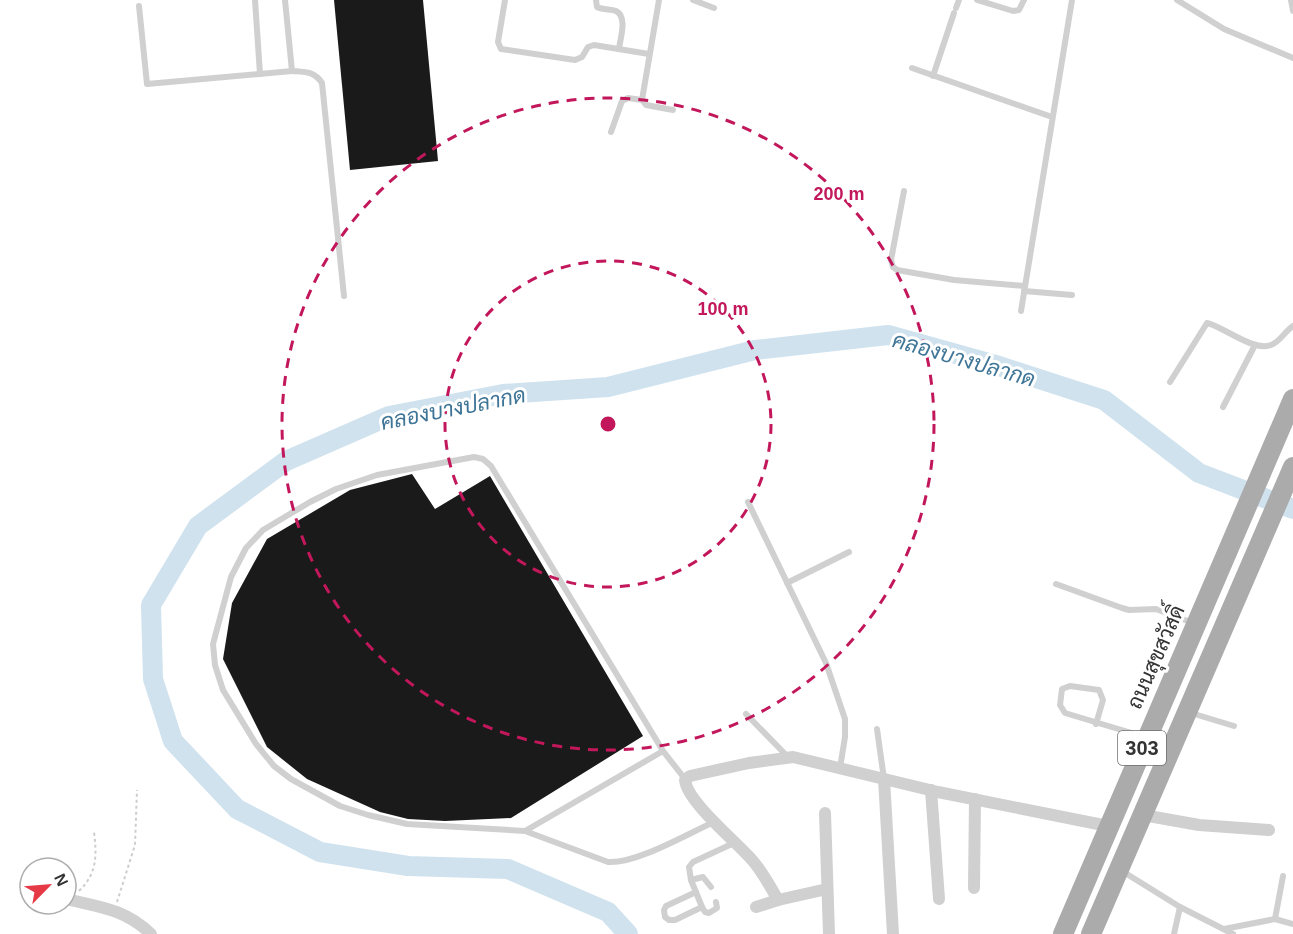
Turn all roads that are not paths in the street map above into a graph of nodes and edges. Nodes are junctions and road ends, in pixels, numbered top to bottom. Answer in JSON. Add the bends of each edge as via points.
{"nodes":[{"id":1,"x":255,"y":0,"type":"edge"},
{"id":2,"x":285,"y":0,"type":"edge"},
{"id":3,"x":505,"y":0,"type":"edge"},
{"id":4,"x":596,"y":0,"type":"edge"},
{"id":5,"x":659,"y":0,"type":"edge"},
{"id":6,"x":693,"y":0,"type":"edge"},
{"id":7,"x":959,"y":0,"type":"edge"},
{"id":8,"x":978,"y":0,"type":"edge"},
{"id":9,"x":1024,"y":0,"type":"edge"},
{"id":10,"x":1072,"y":0,"type":"edge"},
{"id":11,"x":1177,"y":0,"type":"edge"},
{"id":12,"x":1291,"y":0,"type":"edge"},
{"id":13,"x":139,"y":6,"type":"dead end"},
{"id":14,"x":714,"y":8,"type":"dead end"},
{"id":15,"x":1293,"y":11,"type":"edge"},
{"id":16,"x":619,"y":49,"type":"junction"},
{"id":17,"x":649,"y":54,"type":"junction"},
{"id":18,"x":1293,"y":58,"type":"edge"},
{"id":19,"x":912,"y":68,"type":"dead end"},
{"id":20,"x":292,"y":71,"type":"junction"},
{"id":21,"x":260,"y":74,"type":"junction"},
{"id":22,"x":933,"y":76,"type":"junction"},
{"id":23,"x":642,"y":100,"type":"junction"},
{"id":24,"x":673,"y":110,"type":"dead end"},
{"id":25,"x":1052,"y":117,"type":"junction"},
{"id":26,"x":611,"y":132,"type":"dead end"},
{"id":27,"x":904,"y":191,"type":"dead end"},
{"id":28,"x":1025,"y":288,"type":"junction"},
{"id":29,"x":1072,"y":295,"type":"dead end"},
{"id":30,"x":344,"y":296,"type":"dead end"},
{"id":31,"x":1021,"y":310,"type":"dead end"},
{"id":32,"x":1293,"y":326,"type":"edge"},
{"id":33,"x":1255,"y":345,"type":"junction"},
{"id":34,"x":1170,"y":382,"type":"dead end"},
{"id":35,"x":1290,"y":406,"type":"edge"},
{"id":36,"x":1223,"y":407,"type":"dead end"},
{"id":37,"x":1293,"y":467,"type":"edge"},
{"id":38,"x":748,"y":502,"type":"dead end"},
{"id":39,"x":849,"y":552,"type":"dead end"},
{"id":40,"x":787,"y":583,"type":"junction"},
{"id":41,"x":1056,"y":584,"type":"dead end"},
{"id":42,"x":1196,"y":624,"type":"junction"},
{"id":43,"x":1188,"y":712,"type":"junction"},
{"id":44,"x":746,"y":714,"type":"dead end"},
{"id":45,"x":1096,"y":724,"type":"junction"},
{"id":46,"x":1234,"y":726,"type":"dead end"},
{"id":47,"x":877,"y":729,"type":"dead end"},
{"id":48,"x":1147,"y":738,"type":"junction"},
{"id":49,"x":663,"y":751,"type":"junction"},
{"id":50,"x":787,"y":757,"type":"junction"},
{"id":51,"x":839,"y":768,"type":"junction"},
{"id":52,"x":884,"y":779,"type":"junction"},
{"id":53,"x":685,"y":780,"type":"junction"},
{"id":54,"x":931,"y":790,"type":"junction"},
{"id":55,"x":975,"y":800,"type":"junction"},
{"id":56,"x":825,"y":813,"type":"dead end"},
{"id":57,"x":1143,"y":815,"type":"junction"},
{"id":58,"x":715,"y":822,"type":"junction"},
{"id":59,"x":1108,"y":826,"type":"junction"},
{"id":60,"x":1269,"y":830,"type":"dead end"},
{"id":61,"x":525,"y":831,"type":"junction"},
{"id":62,"x":734,"y":843,"type":"junction"},
{"id":63,"x":1119,"y":870,"type":"junction"},
{"id":64,"x":1283,"y":876,"type":"dead end"},
{"id":65,"x":691,"y":880,"type":"junction"},
{"id":66,"x":711,"y":887,"type":"dead end"},
{"id":67,"x":974,"y":888,"type":"dead end"},
{"id":68,"x":826,"y":889,"type":"junction"},
{"id":69,"x":696,"y":892,"type":"junction"},
{"id":70,"x":939,"y":899,"type":"dead end"},
{"id":71,"x":778,"y":900,"type":"junction"},
{"id":72,"x":78,"y":902,"type":"edge"},
{"id":73,"x":716,"y":903,"type":"dead end"},
{"id":74,"x":702,"y":906,"type":"junction"},
{"id":75,"x":756,"y":907,"type":"dead end"},
{"id":76,"x":1180,"y":907,"type":"junction"},
{"id":77,"x":1275,"y":920,"type":"junction"},
{"id":78,"x":1293,"y":924,"type":"edge"},
{"id":79,"x":1224,"y":930,"type":"junction"},
{"id":80,"x":151,"y":934,"type":"edge"},
{"id":81,"x":829,"y":934,"type":"edge"},
{"id":82,"x":893,"y":934,"type":"edge"},
{"id":83,"x":1063,"y":934,"type":"edge"},
{"id":84,"x":1090,"y":934,"type":"edge"},
{"id":85,"x":1174,"y":934,"type":"edge"},
{"id":86,"x":1233,"y":934,"type":"edge"}],
"edges":[{"from":1,"to":21,"type":"lane"},
{"from":2,"to":20,"type":"lane"},
{"from":3,"to":16,"type":"lane","via":[[498,42],[501,49],[575,60],[594,45]]},
{"from":4,"to":16,"type":"lane","via":[[597,7],[621,15]]},
{"from":5,"to":17,"type":"lane"},
{"from":6,"to":14,"type":"lane"},
{"from":7,"to":22,"type":"lane"},
{"from":8,"to":9,"type":"lane","via":[[1013,11]]},
{"from":10,"to":25,"type":"lane"},
{"from":11,"to":18,"type":"lane","via":[[1224,29]]},
{"from":12,"to":15,"type":"lane"},
{"from":13,"to":21,"type":"lane","via":[[147,84]]},
{"from":16,"to":17,"type":"lane"},
{"from":17,"to":23,"type":"lane"},
{"from":19,"to":22,"type":"lane"},
{"from":20,"to":21,"type":"lane"},
{"from":20,"to":30,"type":"lane","via":[[310,72],[322,83]]},
{"from":22,"to":25,"type":"lane"},
{"from":23,"to":24,"type":"lane","via":[[646,105]]},
{"from":23,"to":26,"type":"lane","via":[[622,101]]},
{"from":25,"to":28,"type":"lane"},
{"from":27,"to":28,"type":"lane","via":[[892,267],[954,280]]},
{"from":28,"to":29,"type":"lane"},
{"from":28,"to":31,"type":"lane"},
{"from":32,"to":33,"type":"lane","via":[[1271,345]]},
{"from":33,"to":34,"type":"lane","via":[[1207,323]]},
{"from":33,"to":36,"type":"lane"},
{"from":35,"to":42,"type":"main road","name":"ถนนสุขสวัสดิ์","number":"303"},
{"from":37,"to":43,"type":"main road","number":"303"},
{"from":38,"to":40,"type":"lane"},
{"from":39,"to":40,"type":"lane"},
{"from":40,"to":51,"type":"lane","via":[[826,663],[845,719]]},
{"from":41,"to":42,"type":"lane","via":[[1129,610],[1156,609]]},
{"from":42,"to":48,"type":"main road","name":"ถนนสุขสวัสดิ์","number":"303"},
{"from":43,"to":46,"type":"lane"},
{"from":43,"to":57,"type":"main road","number":"303"},
{"from":44,"to":50,"type":"lane"},
{"from":45,"to":45,"type":"lane","via":[[1103,700],[1099,690],[1070,686],[1062,689],[1061,710]]},
{"from":45,"to":48,"type":"lane"},
{"from":47,"to":52,"type":"lane"},
{"from":48,"to":59,"type":"main road","name":"ถนนสุขสวัสดิ์","number":"303"},
{"from":49,"to":53,"type":"lane"},
{"from":49,"to":61,"type":"lane"},
{"from":49,"to":61,"type":"lane","via":[[491,466],[483,459],[474,457],[377,475],[328,493],[263,530],[246,548],[231,577],[213,644],[223,690],[274,766],[340,806],[368,815],[407,824]]},
{"from":50,"to":51,"type":"street"},
{"from":50,"to":53,"type":"street"},
{"from":51,"to":52,"type":"street"},
{"from":52,"to":54,"type":"street"},
{"from":52,"to":82,"type":"street"},
{"from":53,"to":58,"type":"street","via":[[691,794]]},
{"from":54,"to":55,"type":"street"},
{"from":54,"to":70,"type":"street"},
{"from":55,"to":59,"type":"street"},
{"from":55,"to":67,"type":"street"},
{"from":56,"to":68,"type":"street"},
{"from":57,"to":60,"type":"street","via":[[1199,825]]},
{"from":57,"to":63,"type":"main road","number":"303"},
{"from":58,"to":61,"type":"lane","via":[[614,863]]},
{"from":58,"to":62,"type":"street"},
{"from":59,"to":83,"type":"main road","name":"ถนนสุขสวัสดิ์","number":"303"},
{"from":62,"to":65,"type":"lane","via":[[693,862],[689,867]]},
{"from":62,"to":71,"type":"street","via":[[762,872]]},
{"from":63,"to":76,"type":"lane"},
{"from":63,"to":84,"type":"main road","number":"303"},
{"from":64,"to":77,"type":"lane"},
{"from":65,"to":66,"type":"lane","via":[[703,877]]},
{"from":65,"to":69,"type":"lane"},
{"from":68,"to":71,"type":"street"},
{"from":68,"to":81,"type":"street"},
{"from":69,"to":74,"type":"lane"},
{"from":69,"to":74,"type":"lane","via":[[666,906],[665,917],[675,920]]},
{"from":71,"to":75,"type":"street"},
{"from":72,"to":80,"type":"street","via":[[114,910],[132,918]]},
{"from":73,"to":74,"type":"lane","via":[[716,910],[709,913]]},
{"from":76,"to":79,"type":"lane"},
{"from":76,"to":85,"type":"lane"},
{"from":77,"to":78,"type":"lane"},
{"from":77,"to":79,"type":"lane"},
{"from":79,"to":86,"type":"lane"}]}
